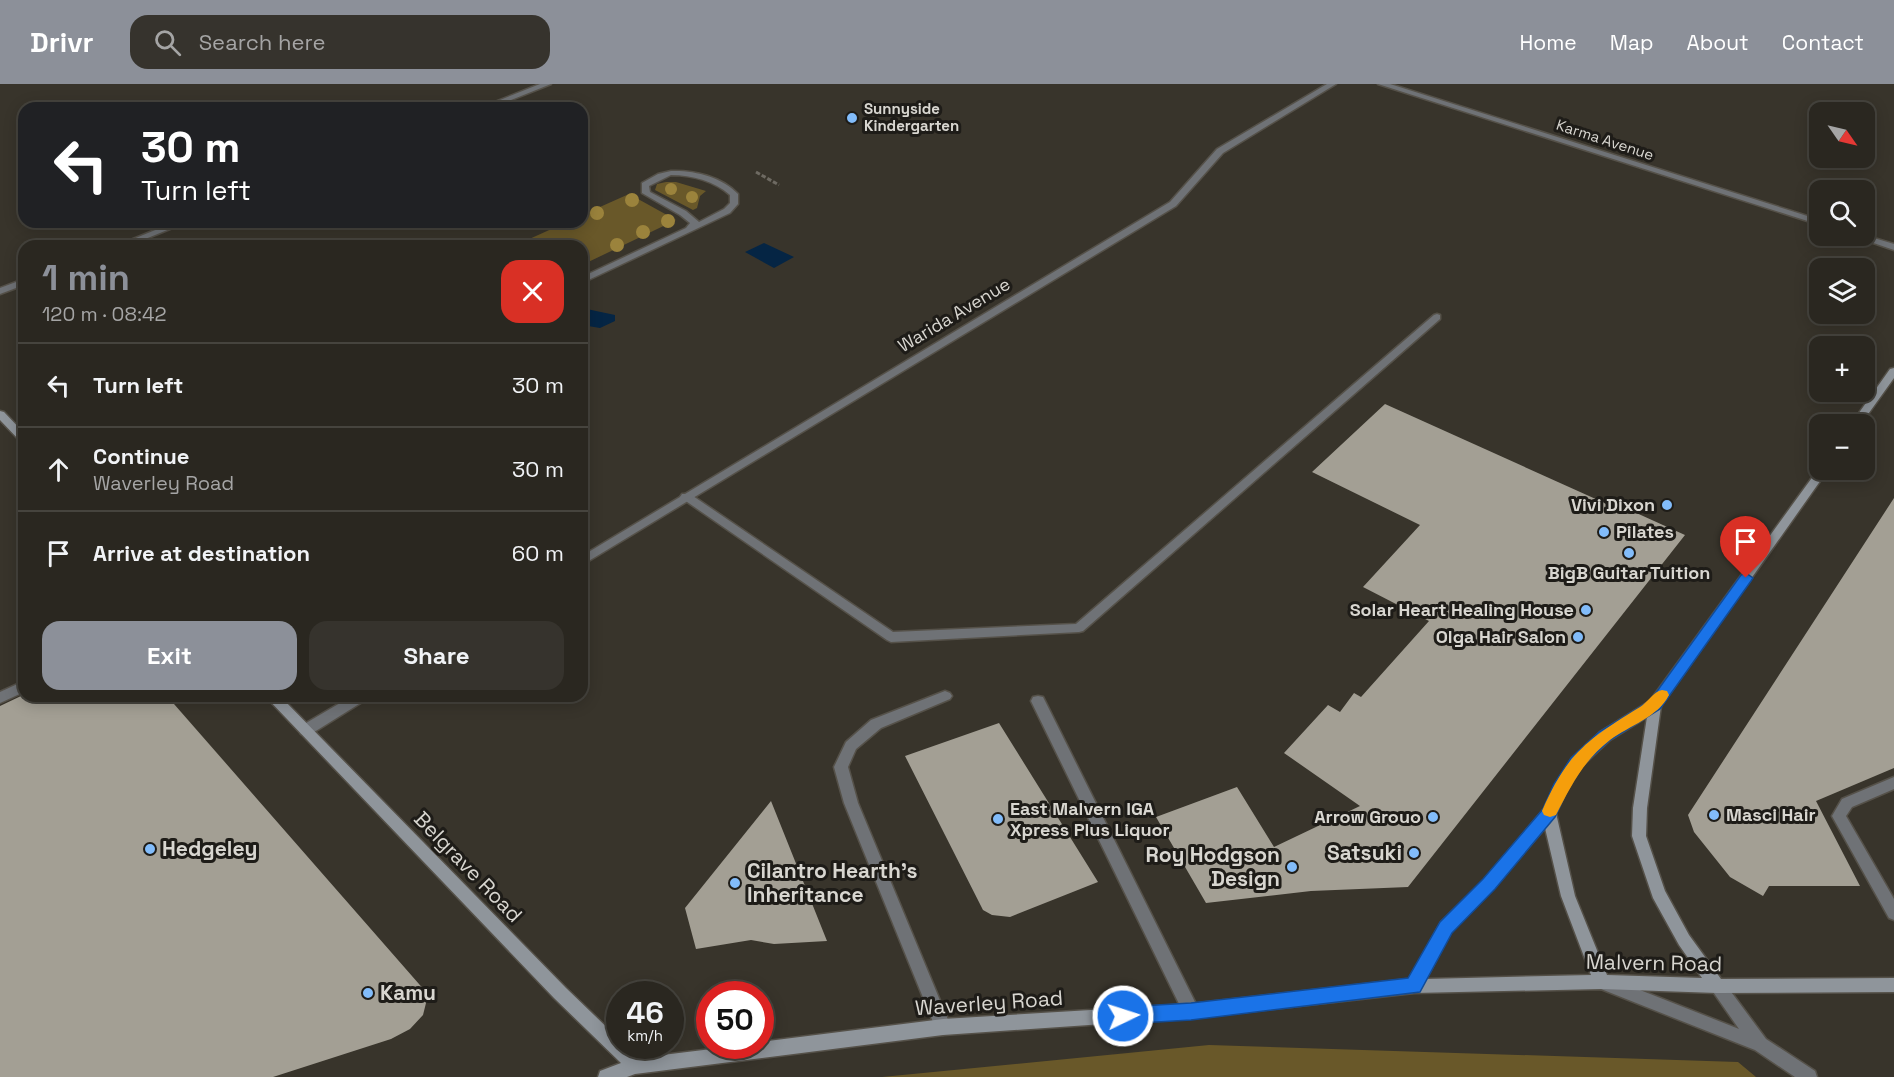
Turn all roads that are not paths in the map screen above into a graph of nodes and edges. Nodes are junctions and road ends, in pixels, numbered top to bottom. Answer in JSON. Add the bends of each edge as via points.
{"nodes":[{"id":1,"x":547,"y":84,"type":"edge"},
{"id":2,"x":1332,"y":84,"type":"edge"},
{"id":3,"x":1382,"y":84,"type":"edge"},
{"id":4,"x":500,"y":102,"type":"edge"},
{"id":5,"x":1809,"y":220,"type":"edge"},
{"id":6,"x":167,"y":228,"type":"edge"},
{"id":7,"x":689,"y":230,"type":"junction"},
{"id":8,"x":136,"y":240,"type":"edge"},
{"id":9,"x":1875,"y":242,"type":"edge"},
{"id":10,"x":1894,"y":248,"type":"edge"},
{"id":11,"x":588,"y":277,"type":"edge"},
{"id":12,"x":18,"y":284,"type":"edge"},
{"id":13,"x":0,"y":291,"type":"edge"},
{"id":14,"x":1437,"y":317,"type":"dead end"},
{"id":15,"x":1894,"y":371,"type":"edge"},
{"id":16,"x":0,"y":414,"type":"edge"},
{"id":17,"x":1863,"y":414,"type":"edge"},
{"id":18,"x":18,"y":433,"type":"edge"},
{"id":19,"x":1816,"y":480,"type":"edge"},
{"id":20,"x":686,"y":497,"type":"junction"},
{"id":21,"x":588,"y":557,"type":"edge"},
{"id":22,"x":18,"y":689,"type":"edge"},
{"id":23,"x":945,"y":696,"type":"dead end"},
{"id":24,"x":0,"y":698,"type":"edge"},
{"id":25,"x":1038,"y":701,"type":"dead end"},
{"id":26,"x":278,"y":702,"type":"edge"},
{"id":27,"x":352,"y":702,"type":"edge"},
{"id":28,"x":1655,"y":705,"type":"junction"},
{"id":29,"x":306,"y":730,"type":"junction"},
{"id":30,"x":1894,"y":783,"type":"edge"},
{"id":31,"x":1549,"y":813,"type":"junction"},
{"id":32,"x":1894,"y":913,"type":"edge"},
{"id":33,"x":1602,"y":982,"type":"junction"},
{"id":34,"x":1894,"y":985,"type":"edge"},
{"id":35,"x":1414,"y":986,"type":"junction"},
{"id":36,"x":1717,"y":986,"type":"junction"},
{"id":37,"x":1191,"y":1011,"type":"junction"},
{"id":38,"x":943,"y":1027,"type":"junction"},
{"id":39,"x":1761,"y":1045,"type":"junction"},
{"id":40,"x":635,"y":1066,"type":"junction"},
{"id":41,"x":606,"y":1077,"type":"edge"},
{"id":42,"x":1809,"y":1077,"type":"edge"}],
"edges":[{"from":1,"to":4,"type":"street"},
{"from":2,"to":20,"type":"street","name":"Warida Avenue","via":[[1220,151],[1173,204]]},
{"from":3,"to":5,"type":"street","name":"Karma Avenue"},
{"from":6,"to":8,"type":"street"},
{"from":7,"to":7,"type":"street","via":[[695,223],[646,193],[645,185],[657,177],[682,173],[728,188],[734,194],[734,204],[727,211]]},
{"from":7,"to":11,"type":"street"},
{"from":9,"to":10,"type":"street"},
{"from":12,"to":13,"type":"street"},
{"from":14,"to":20,"type":"street","via":[[1079,628],[891,637]]},
{"from":15,"to":17,"type":"main road"},
{"from":16,"to":18,"type":"main road"},
{"from":19,"to":28,"type":"main road"},
{"from":20,"to":21,"type":"street","name":"Warida Avenue"},
{"from":22,"to":24,"type":"street"},
{"from":23,"to":38,"type":"street","via":[[876,724],[850,746],[841,767],[851,802]]},
{"from":25,"to":37,"type":"street"},
{"from":26,"to":29,"type":"main road","name":"Belgrave Road"},
{"from":27,"to":29,"type":"street"},
{"from":28,"to":31,"type":"main road","via":[[1605,736],[1577,762]]},
{"from":28,"to":36,"type":"main road","via":[[1639,836],[1658,893],[1684,940]]},
{"from":29,"to":40,"type":"main road","name":"Belgrave Road"},
{"from":30,"to":32,"type":"street","via":[[1847,803],[1839,816]]},
{"from":31,"to":33,"type":"main road","via":[[1568,896]]},
{"from":31,"to":35,"type":"main road","via":[[1489,884],[1446,927]]},
{"from":33,"to":35,"type":"main road","name":"Malvern Road"},
{"from":33,"to":36,"type":"main road","name":"Malvern Road"},
{"from":33,"to":39,"type":"street"},
{"from":34,"to":36,"type":"main road","name":"Malvern Road"},
{"from":35,"to":37,"type":"main road","name":"Waverley Road"},
{"from":36,"to":39,"type":"street"},
{"from":37,"to":38,"type":"main road","name":"Waverley Road"},
{"from":38,"to":40,"type":"main road","name":"Waverley Road"},
{"from":39,"to":42,"type":"street"},
{"from":40,"to":41,"type":"main road","name":"Waverley Road"}]}
